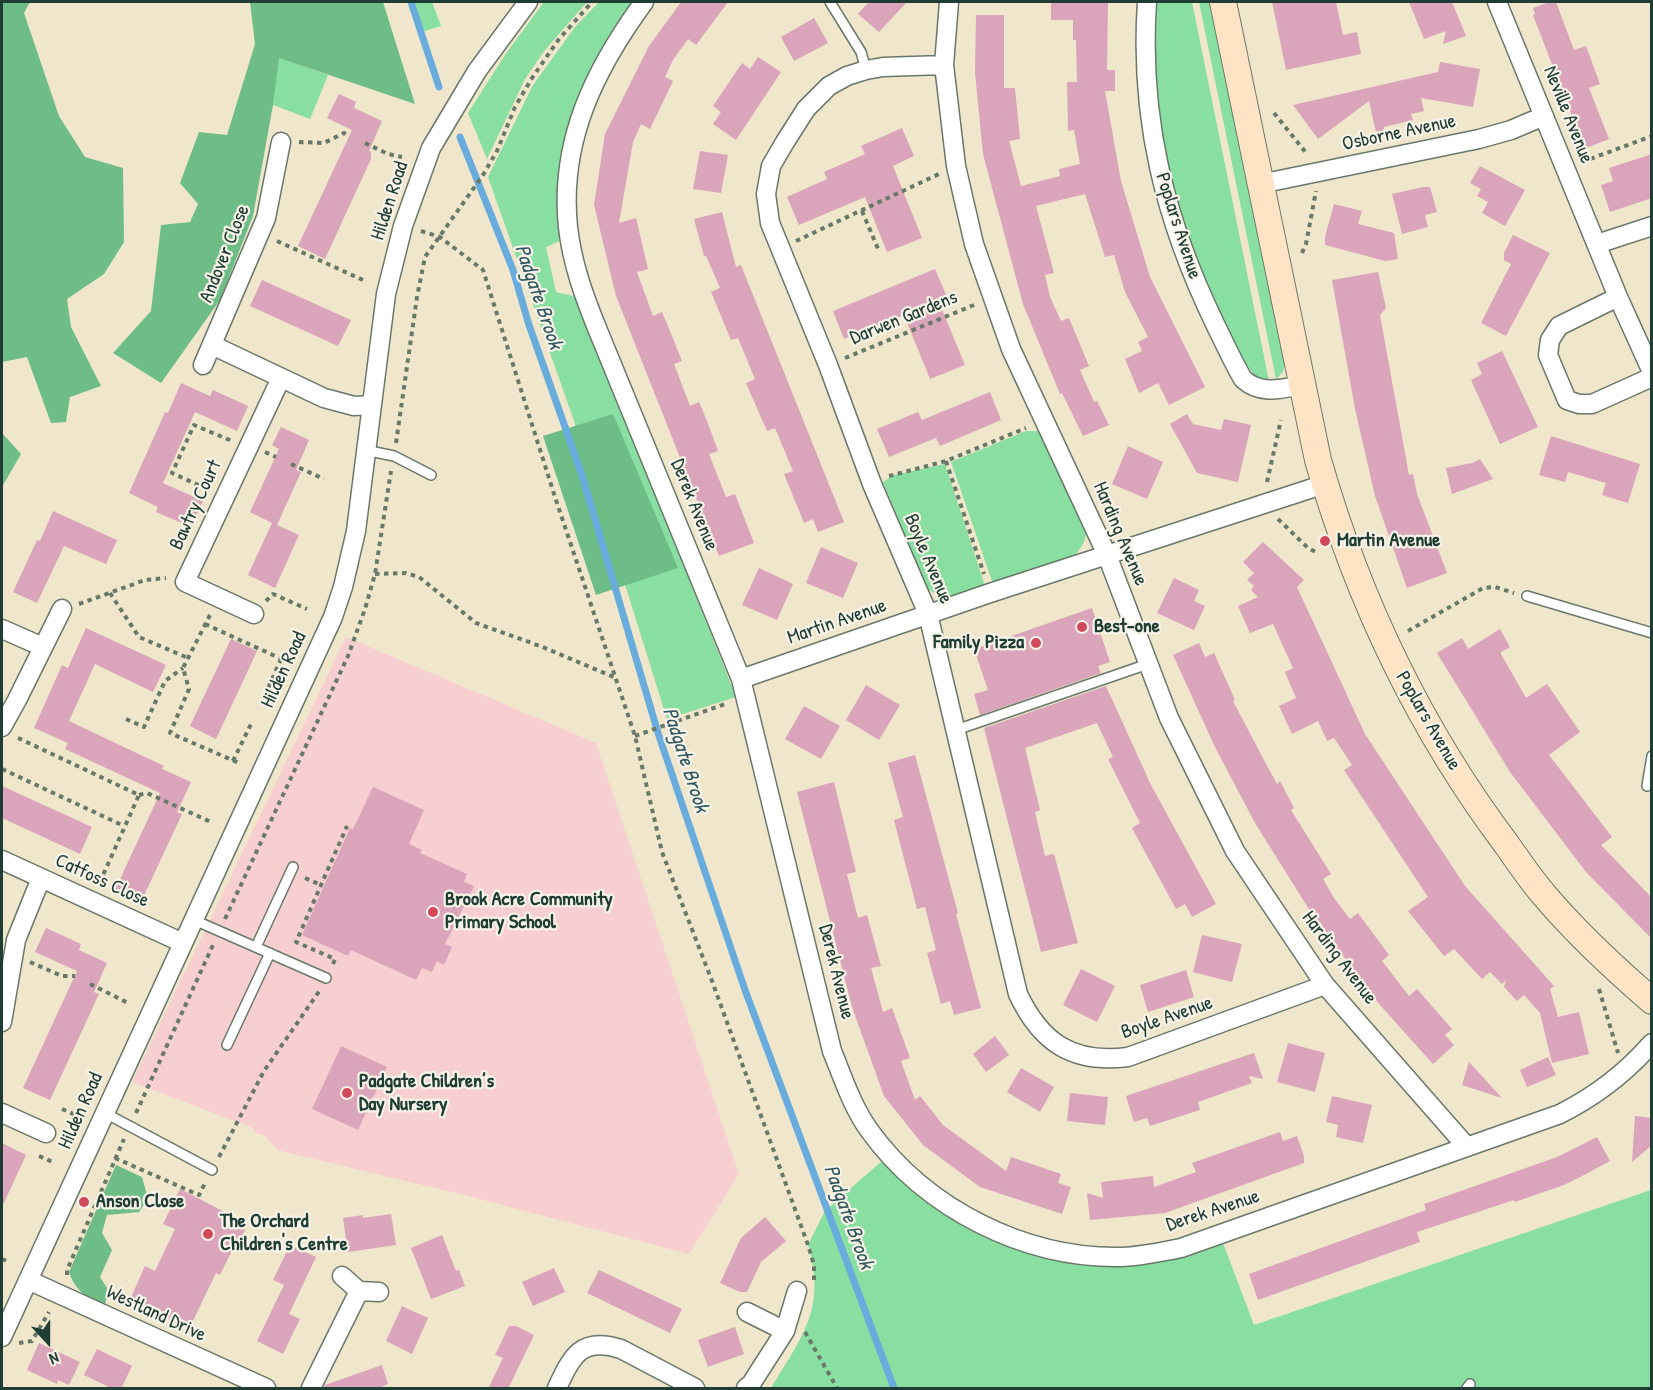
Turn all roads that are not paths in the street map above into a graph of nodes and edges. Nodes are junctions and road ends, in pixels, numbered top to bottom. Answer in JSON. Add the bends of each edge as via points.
{"nodes":[{"id":1,"x":528,"y":2,"type":"edge"},
{"id":2,"x":644,"y":2,"type":"edge"},
{"id":3,"x":830,"y":2,"type":"edge"},
{"id":4,"x":949,"y":2,"type":"edge"},
{"id":5,"x":1147,"y":2,"type":"edge"},
{"id":6,"x":1223,"y":2,"type":"edge"},
{"id":7,"x":1497,"y":2,"type":"edge"},
{"id":8,"x":944,"y":65,"type":"junction"},
{"id":9,"x":866,"y":70,"type":"junction"},
{"id":10,"x":1544,"y":116,"type":"junction"},
{"id":11,"x":281,"y":142,"type":"road end"},
{"id":12,"x":1260,"y":184,"type":"junction"},
{"id":13,"x":1652,"y":226,"type":"edge"},
{"id":14,"x":1597,"y":244,"type":"junction"},
{"id":15,"x":1618,"y":297,"type":"junction"},
{"id":16,"x":212,"y":345,"type":"junction"},
{"id":17,"x":203,"y":365,"type":"dead end"},
{"id":18,"x":1652,"y":372,"type":"edge"},
{"id":19,"x":1652,"y":376,"type":"edge"},
{"id":20,"x":280,"y":378,"type":"junction"},
{"id":21,"x":1302,"y":385,"type":"junction"},
{"id":22,"x":372,"y":405,"type":"junction"},
{"id":23,"x":365,"y":450,"type":"junction"},
{"id":24,"x":431,"y":475,"type":"dead end"},
{"id":25,"x":1325,"y":484,"type":"junction"},
{"id":26,"x":1107,"y":555,"type":"junction"},
{"id":27,"x":1527,"y":596,"type":"road end"},
{"id":28,"x":62,"y":609,"type":"road end"},
{"id":29,"x":254,"y":614,"type":"road end"},
{"id":30,"x":928,"y":614,"type":"junction"},
{"id":31,"x":2,"y":629,"type":"edge"},
{"id":32,"x":1652,"y":633,"type":"edge"},
{"id":33,"x":44,"y":647,"type":"junction"},
{"id":34,"x":1148,"y":664,"type":"junction"},
{"id":35,"x":744,"y":688,"type":"junction"},
{"id":36,"x":956,"y":730,"type":"junction"},
{"id":37,"x":7,"y":731,"type":"edge"},
{"id":38,"x":1652,"y":756,"type":"edge"},
{"id":39,"x":1647,"y":786,"type":"dead end"},
{"id":40,"x":2,"y":860,"type":"edge"},
{"id":41,"x":293,"y":867,"type":"dead end"},
{"id":42,"x":41,"y":878,"type":"junction"},
{"id":43,"x":194,"y":920,"type":"junction"},
{"id":44,"x":183,"y":944,"type":"junction"},
{"id":45,"x":256,"y":947,"type":"junction"},
{"id":46,"x":270,"y":953,"type":"junction"},
{"id":47,"x":5,"y":975,"type":"edge"},
{"id":48,"x":326,"y":978,"type":"road end"},
{"id":49,"x":1326,"y":985,"type":"junction"},
{"id":50,"x":1652,"y":1001,"type":"edge"},
{"id":51,"x":2,"y":1022,"type":"edge"},
{"id":52,"x":1652,"y":1043,"type":"edge"},
{"id":53,"x":227,"y":1045,"type":"dead end"},
{"id":54,"x":2,"y":1113,"type":"edge"},
{"id":55,"x":105,"y":1113,"type":"junction"},
{"id":56,"x":46,"y":1133,"type":"dead end"},
{"id":57,"x":1467,"y":1146,"type":"junction"},
{"id":58,"x":212,"y":1170,"type":"road end"},
{"id":59,"x":342,"y":1276,"type":"dead end"},
{"id":60,"x":28,"y":1280,"type":"junction"},
{"id":61,"x":359,"y":1291,"type":"junction"},
{"id":62,"x":797,"y":1291,"type":"dead end"},
{"id":63,"x":379,"y":1292,"type":"dead end"},
{"id":64,"x":747,"y":1312,"type":"dead end"},
{"id":65,"x":785,"y":1331,"type":"junction"},
{"id":66,"x":2,"y":1337,"type":"edge"},
{"id":67,"x":228,"y":1381,"type":"edge"},
{"id":68,"x":266,"y":1389,"type":"edge"},
{"id":69,"x":311,"y":1389,"type":"edge"},
{"id":70,"x":557,"y":1389,"type":"edge"},
{"id":71,"x":695,"y":1389,"type":"edge"},
{"id":72,"x":746,"y":1389,"type":"edge"}],
"edges":[{"from":1,"to":22,"type":"street","name":"Hilden Road","via":[[477,71],[431,148],[403,225],[386,294]]},
{"from":2,"to":35,"type":"street","name":"Derek Avenue","via":[[604,62],[579,122],[571,155],[568,227],[584,294]]},
{"from":3,"to":9,"type":"lane","via":[[861,52]]},
{"from":4,"to":8,"type":"street","name":"Harding Avenue"},
{"from":5,"to":21,"type":"street","name":"Poplars Avenue","via":[[1149,120],[1162,179],[1192,273],[1243,379],[1266,390]]},
{"from":6,"to":12,"type":"street","name":"Poplars Avenue"},
{"from":7,"to":10,"type":"street","name":"Neville Avenue"},
{"from":8,"to":9,"type":"street","name":"Boyle Avenue"},
{"from":8,"to":26,"type":"street","name":"Harding Avenue","via":[[956,166],[974,244],[1011,349]]},
{"from":9,"to":30,"type":"street","name":"Boyle Avenue","via":[[829,86],[806,109],[771,166],[766,194],[770,223],[872,484]]},
{"from":10,"to":12,"type":"street","name":"Osborne Avenue","via":[[1479,139]]},
{"from":10,"to":14,"type":"street","name":"Neville Avenue"},
{"from":11,"to":16,"type":"street","name":"Andover Close","via":[[266,218]]},
{"from":12,"to":21,"type":"street","name":"Poplars Avenue"},
{"from":13,"to":14,"type":"street"},
{"from":14,"to":15,"type":"street","name":"Neville Avenue"},
{"from":15,"to":18,"type":"street","name":"Neville Avenue"},
{"from":15,"to":19,"type":"street","via":[[1559,326],[1550,340],[1548,355],[1567,400],[1592,404]]},
{"from":16,"to":17,"type":"street","name":"Andover Close"},
{"from":16,"to":20,"type":"street"},
{"from":20,"to":22,"type":"street","via":[[334,401]]},
{"from":20,"to":29,"type":"street","name":"Bawtry Court","via":[[184,582]]},
{"from":21,"to":25,"type":"street","name":"Poplars Avenue"},
{"from":22,"to":23,"type":"street","name":"Hilden Road"},
{"from":23,"to":24,"type":"lane","via":[[394,456]]},
{"from":23,"to":43,"type":"street","name":"Hilden Road","via":[[356,531],[333,617]]},
{"from":25,"to":26,"type":"street","name":"Martin Avenue"},
{"from":25,"to":50,"type":"street","name":"Poplars Avenue","via":[[1366,600],[1400,676],[1435,739],[1544,896],[1605,960]]},
{"from":26,"to":30,"type":"street","name":"Martin Avenue"},
{"from":26,"to":34,"type":"street","name":"Harding Avenue"},
{"from":27,"to":32,"type":"lane"},
{"from":28,"to":33,"type":"street"},
{"from":30,"to":35,"type":"street","name":"Martin Avenue"},
{"from":30,"to":36,"type":"street","name":"Boyle Avenue"},
{"from":31,"to":33,"type":"street"},
{"from":33,"to":37,"type":"street"},
{"from":34,"to":36,"type":"lane"},
{"from":34,"to":49,"type":"street","name":"Harding Avenue","via":[[1169,718],[1235,851]]},
{"from":35,"to":57,"type":"street","name":"Derek Avenue","via":[[832,1051],[843,1080],[869,1129],[887,1151],[923,1186],[966,1217],[1031,1244],[1067,1252],[1124,1257],[1153,1253],[1181,1248]]},
{"from":36,"to":49,"type":"street","name":"Boyle Avenue","via":[[1018,994],[1037,1027],[1050,1040],[1086,1058],[1128,1057]]},
{"from":38,"to":39,"type":"lane"},
{"from":40,"to":42,"type":"street","name":"Catfoss Close"},
{"from":41,"to":45,"type":"lane"},
{"from":42,"to":44,"type":"street","name":"Catfoss Close"},
{"from":42,"to":47,"type":"street"},
{"from":43,"to":44,"type":"street","name":"Hilden Road"},
{"from":43,"to":45,"type":"lane"},
{"from":44,"to":55,"type":"street","name":"Hilden Road"},
{"from":45,"to":46,"type":"lane"},
{"from":46,"to":48,"type":"lane"},
{"from":46,"to":53,"type":"lane"},
{"from":47,"to":51,"type":"street"},
{"from":49,"to":57,"type":"street","name":"Harding Avenue"},
{"from":52,"to":57,"type":"street","name":"Derek Avenue","via":[[1623,1073],[1581,1104]]},
{"from":54,"to":56,"type":"street"},
{"from":55,"to":58,"type":"lane"},
{"from":55,"to":60,"type":"street","name":"Hilden Road"},
{"from":59,"to":61,"type":"street"},
{"from":60,"to":66,"type":"street","name":"Hilden Road"},
{"from":60,"to":67,"type":"street","name":"Westland Drive"},
{"from":61,"to":63,"type":"street"},
{"from":61,"to":69,"type":"street"},
{"from":62,"to":65,"type":"street"},
{"from":64,"to":65,"type":"street"},
{"from":65,"to":72,"type":"street"},
{"from":67,"to":68,"type":"street","name":"Westland Drive"},
{"from":70,"to":71,"type":"street","via":[[579,1351],[609,1345]]}]}
